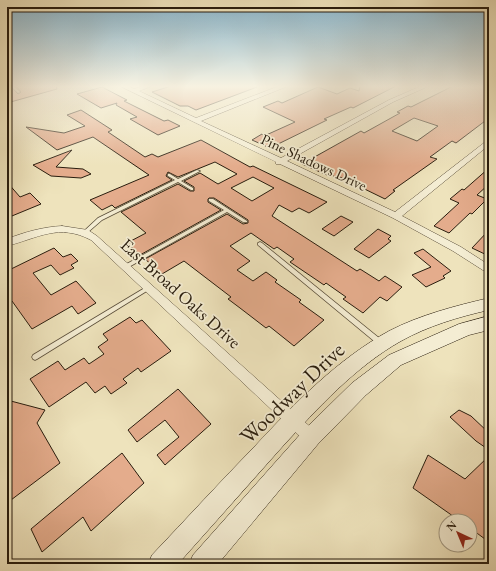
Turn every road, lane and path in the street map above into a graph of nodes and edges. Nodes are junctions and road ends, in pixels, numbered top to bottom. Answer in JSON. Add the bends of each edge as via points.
{"nodes":[{"id":1,"x":177,"y":113,"type":"edge"},
{"id":2,"x":216,"y":113,"type":"edge"},
{"id":3,"x":370,"y":113,"type":"edge"},
{"id":4,"x":194,"y":121,"type":"junction"},
{"id":5,"x":489,"y":141,"type":"edge"},
{"id":6,"x":279,"y":162,"type":"junction"},
{"id":7,"x":198,"y":171,"type":"dead end"},
{"id":8,"x":169,"y":175,"type":"dead end"},
{"id":9,"x":179,"y":180,"type":"junction"},
{"id":10,"x":192,"y":189,"type":"dead end"},
{"id":11,"x":211,"y":200,"type":"dead end"},
{"id":12,"x":227,"y":210,"type":"junction"},
{"id":13,"x":396,"y":216,"type":"junction"},
{"id":14,"x":245,"y":221,"type":"dead end"},
{"id":15,"x":85,"y":232,"type":"junction"},
{"id":16,"x":7,"y":243,"type":"edge"},
{"id":17,"x":260,"y":244,"type":"dead end"},
{"id":18,"x":125,"y":267,"type":"junction"},
{"id":19,"x":489,"y":270,"type":"edge"},
{"id":20,"x":148,"y":288,"type":"junction"},
{"id":21,"x":489,"y":318,"type":"edge"},
{"id":22,"x":382,"y":344,"type":"junction"},
{"id":23,"x":35,"y":357,"type":"dead end"},
{"id":24,"x":293,"y":420,"type":"junction"},
{"id":25,"x":311,"y":437,"type":"junction"},
{"id":26,"x":161,"y":564,"type":"edge"},
{"id":27,"x":202,"y":564,"type":"edge"}],
"edges":[{"from":1,"to":4,"type":"street","name":"Pine Shadows Drive"},
{"from":2,"to":4,"type":"street"},
{"from":3,"to":6,"type":"street"},
{"from":4,"to":6,"type":"street","name":"Pine Shadows Drive"},
{"from":5,"to":13,"type":"street"},
{"from":6,"to":13,"type":"street","name":"Pine Shadows Drive"},
{"from":7,"to":9,"type":"lane"},
{"from":8,"to":9,"type":"lane"},
{"from":9,"to":10,"type":"lane"},
{"from":9,"to":15,"type":"lane","via":[[111,213]]},
{"from":11,"to":12,"type":"lane"},
{"from":12,"to":14,"type":"lane"},
{"from":12,"to":18,"type":"lane"},
{"from":13,"to":19,"type":"street","name":"Pine Shadows Drive","via":[[457,249]]},
{"from":15,"to":16,"type":"street","via":[[75,229],[44,231]]},
{"from":15,"to":18,"type":"street","name":"East Broad Oaks Drive"},
{"from":17,"to":22,"type":"lane"},
{"from":18,"to":20,"type":"street","name":"East Broad Oaks Drive"},
{"from":20,"to":23,"type":"lane"},
{"from":20,"to":24,"type":"street","name":"East Broad Oaks Drive"},
{"from":21,"to":22,"type":"main road","name":"Woodway Drive","via":[[433,319]]},
{"from":21,"to":25,"type":"main road","name":"Woodway Drive","via":[[395,360],[359,389]]},
{"from":22,"to":24,"type":"main road","name":"Woodway Drive","via":[[345,371]]},
{"from":24,"to":25,"type":"street","name":"East Broad Oaks Drive"},
{"from":24,"to":26,"type":"main road","name":"Woodway Drive"},
{"from":25,"to":27,"type":"main road","name":"Woodway Drive"}]}
